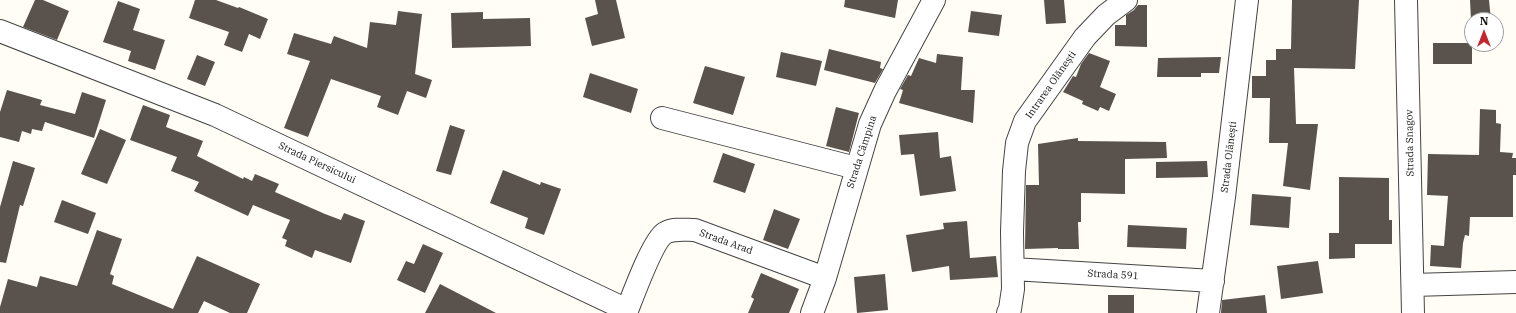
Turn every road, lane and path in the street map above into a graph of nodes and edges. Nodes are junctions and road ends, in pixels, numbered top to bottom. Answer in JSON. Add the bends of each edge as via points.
{"nodes":[{"id":1,"x":934,"y":0,"type":"edge"},
{"id":2,"x":1126,"y":0,"type":"edge"},
{"id":3,"x":1247,"y":0,"type":"edge"},
{"id":4,"x":1406,"y":0,"type":"edge"},
{"id":5,"x":0,"y":31,"type":"edge"},
{"id":6,"x":662,"y":118,"type":"dead end"},
{"id":7,"x":856,"y":168,"type":"junction"},
{"id":8,"x":1012,"y":269,"type":"junction"},
{"id":9,"x":825,"y":278,"type":"junction"},
{"id":10,"x":1213,"y":281,"type":"junction"},
{"id":11,"x":1516,"y":282,"type":"edge"},
{"id":12,"x":1413,"y":285,"type":"junction"},
{"id":13,"x":1009,"y":311,"type":"edge"},
{"id":14,"x":626,"y":312,"type":"edge"},
{"id":15,"x":817,"y":312,"type":"edge"},
{"id":16,"x":1208,"y":313,"type":"edge"},
{"id":17,"x":1411,"y":313,"type":"edge"}],
"edges":[{"from":1,"to":7,"type":"street","name":"Strada Câmpina","via":[[885,91],[870,124]]},
{"from":2,"to":8,"type":"street","name":"Intrarea Olănești","via":[[1106,15],[1085,37],[1025,122],[1017,143],[1014,171]]},
{"from":3,"to":10,"type":"street","name":"Strada Olănești"},
{"from":4,"to":12,"type":"street","name":"Strada Snagov"},
{"from":5,"to":14,"type":"street","name":"Strada Piersicului","via":[[215,115]]},
{"from":6,"to":7,"type":"street"},
{"from":7,"to":9,"type":"street","name":"Strada Câmpina"},
{"from":8,"to":10,"type":"street","name":"Strada 591"},
{"from":8,"to":13,"type":"street","name":"Intrarea Olănești","via":[[1013,289]]},
{"from":9,"to":14,"type":"street","name":"Strada Arad","via":[[695,230],[678,230],[664,233],[654,247]]},
{"from":9,"to":15,"type":"street","name":"Strada Câmpina"},
{"from":10,"to":16,"type":"street","name":"Strada Olănești"},
{"from":11,"to":12,"type":"street"},
{"from":12,"to":17,"type":"street","name":"Strada Snagov"}]}
